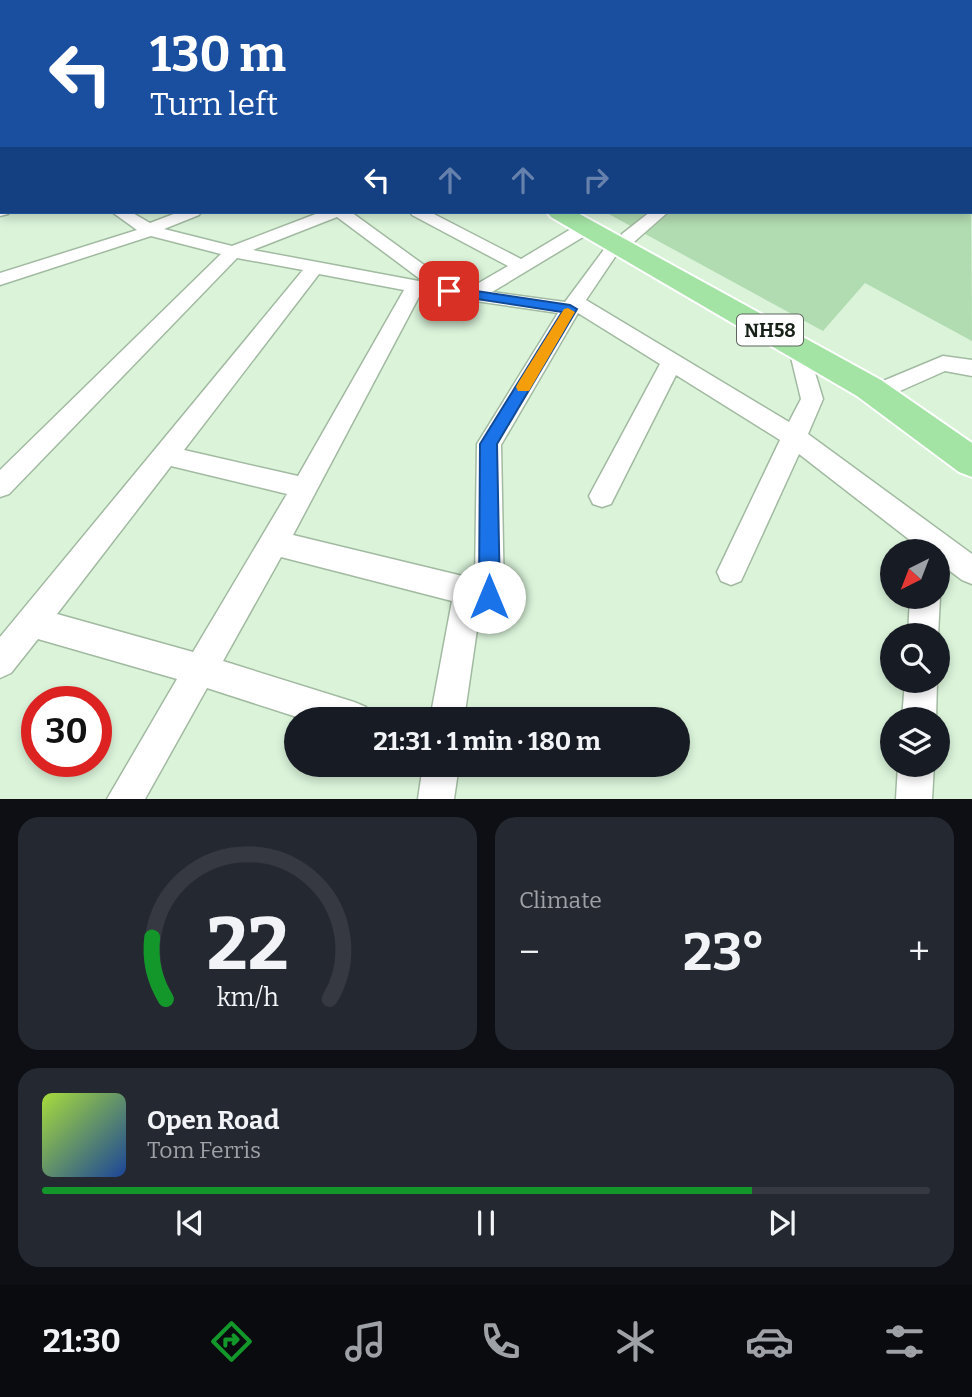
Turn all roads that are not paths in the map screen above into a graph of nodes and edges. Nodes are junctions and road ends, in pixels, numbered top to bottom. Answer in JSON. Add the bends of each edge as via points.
{"nodes":[{"id":1,"x":123,"y":214,"type":"edge"},
{"id":2,"x":188,"y":214,"type":"edge"},
{"id":3,"x":323,"y":214,"type":"edge"},
{"id":4,"x":344,"y":214,"type":"edge"},
{"id":5,"x":422,"y":214,"type":"edge"},
{"id":6,"x":566,"y":214,"type":"edge"},
{"id":7,"x":657,"y":214,"type":"edge"},
{"id":8,"x":305,"y":217,"type":"edge"},
{"id":9,"x":583,"y":219,"type":"edge"},
{"id":10,"x":149,"y":230,"type":"junction"},
{"id":11,"x":623,"y":241,"type":"junction"},
{"id":12,"x":233,"y":252,"type":"junction"},
{"id":13,"x":521,"y":266,"type":"junction"},
{"id":14,"x":315,"y":267,"type":"junction"},
{"id":15,"x":0,"y":279,"type":"edge"},
{"id":16,"x":415,"y":286,"type":"junction"},
{"id":17,"x":449,"y":291,"type":"junction"},
{"id":18,"x":473,"y":295,"type":"junction"},
{"id":19,"x":573,"y":306,"type":"junction"},
{"id":20,"x":798,"y":345,"type":"junction"},
{"id":21,"x":672,"y":362,"type":"junction"},
{"id":22,"x":972,"y":368,"type":"edge"},
{"id":23,"x":891,"y":387,"type":"junction"},
{"id":24,"x":794,"y":438,"type":"junction"},
{"id":25,"x":972,"y":444,"type":"edge"},
{"id":26,"x":165,"y":455,"type":"junction"},
{"id":27,"x":972,"y":462,"type":"edge"},
{"id":28,"x":0,"y":486,"type":"edge"},
{"id":29,"x":305,"y":488,"type":"junction"},
{"id":30,"x":602,"y":496,"type":"dead end"},
{"id":31,"x":920,"y":539,"type":"edge"},
{"id":32,"x":274,"y":543,"type":"junction"},
{"id":33,"x":950,"y":553,"type":"edge"},
{"id":34,"x":967,"y":559,"type":"edge"},
{"id":35,"x":731,"y":572,"type":"dead end"},
{"id":36,"x":468,"y":592,"type":"junction"},
{"id":37,"x":32,"y":622,"type":"junction"},
{"id":38,"x":0,"y":662,"type":"edge"},
{"id":39,"x":200,"y":670,"type":"junction"},
{"id":40,"x":316,"y":707,"type":"edge"},
{"id":41,"x":449,"y":707,"type":"edge"},
{"id":42,"x":439,"y":777,"type":"edge"},
{"id":43,"x":915,"y":777,"type":"edge"},
{"id":44,"x":125,"y":799,"type":"edge"},
{"id":45,"x":436,"y":799,"type":"edge"},
{"id":46,"x":914,"y":799,"type":"edge"}],
"edges":[{"from":1,"to":10,"type":"street"},
{"from":2,"to":10,"type":"street"},
{"from":3,"to":8,"type":"street"},
{"from":4,"to":17,"type":"street"},
{"from":5,"to":13,"type":"street"},
{"from":6,"to":9,"type":"highway","number":"NH58"},
{"from":7,"to":11,"type":"street"},
{"from":8,"to":12,"type":"street"},
{"from":9,"to":11,"type":"highway","number":"NH58"},
{"from":9,"to":13,"type":"street"},
{"from":10,"to":12,"type":"street"},
{"from":10,"to":15,"type":"street"},
{"from":11,"to":19,"type":"street"},
{"from":11,"to":20,"type":"highway","number":"NH58"},
{"from":11,"to":23,"type":"highway","number":"NH58"},
{"from":12,"to":14,"type":"street"},
{"from":12,"to":28,"type":"street"},
{"from":13,"to":18,"type":"street"},
{"from":14,"to":16,"type":"street"},
{"from":14,"to":26,"type":"street"},
{"from":16,"to":17,"type":"street"},
{"from":16,"to":29,"type":"street"},
{"from":17,"to":18,"type":"street"},
{"from":18,"to":19,"type":"street"},
{"from":19,"to":21,"type":"street"},
{"from":19,"to":36,"type":"street","via":[[489,444],[489,597]]},
{"from":20,"to":24,"type":"street","via":[[812,398]]},
{"from":20,"to":27,"type":"highway","number":"NH58","via":[[869,388]]},
{"from":21,"to":24,"type":"street"},
{"from":21,"to":30,"type":"street"},
{"from":22,"to":23,"type":"street","via":[[943,363]]},
{"from":23,"to":25,"type":"highway","number":"NH58"},
{"from":24,"to":31,"type":"street"},
{"from":24,"to":35,"type":"street"},
{"from":26,"to":29,"type":"street"},
{"from":26,"to":37,"type":"street"},
{"from":29,"to":32,"type":"street"},
{"from":32,"to":36,"type":"street"},
{"from":32,"to":39,"type":"street"},
{"from":33,"to":34,"type":"street"},
{"from":36,"to":41,"type":"street"},
{"from":37,"to":38,"type":"street"},
{"from":37,"to":39,"type":"street"},
{"from":39,"to":40,"type":"street"},
{"from":39,"to":44,"type":"street"},
{"from":42,"to":45,"type":"street"},
{"from":43,"to":46,"type":"street"}]}
